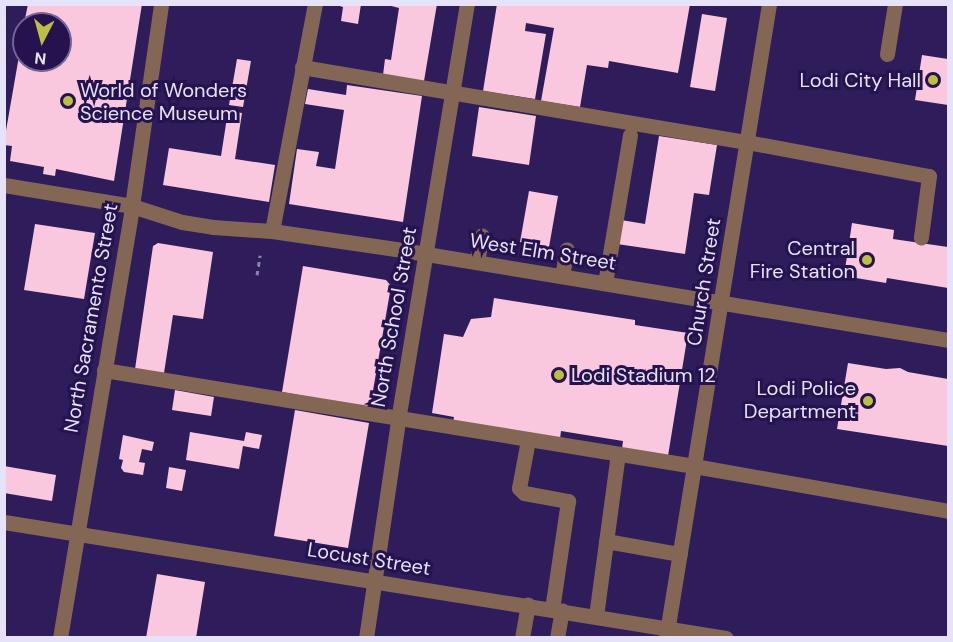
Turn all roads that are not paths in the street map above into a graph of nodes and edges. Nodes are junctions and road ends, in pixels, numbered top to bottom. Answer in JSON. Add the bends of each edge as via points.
{"nodes":[{"id":1,"x":161,"y":4,"type":"edge"},
{"id":2,"x":315,"y":4,"type":"edge"},
{"id":3,"x":467,"y":4,"type":"edge"},
{"id":4,"x":770,"y":4,"type":"edge"},
{"id":5,"x":895,"y":4,"type":"edge"},
{"id":6,"x":887,"y":54,"type":"dead end"},
{"id":7,"x":302,"y":67,"type":"junction"},
{"id":8,"x":452,"y":93,"type":"junction"},
{"id":9,"x":630,"y":135,"type":"dead end"},
{"id":10,"x":747,"y":142,"type":"junction"},
{"id":11,"x":4,"y":185,"type":"edge"},
{"id":12,"x":132,"y":206,"type":"junction"},
{"id":13,"x":272,"y":231,"type":"junction"},
{"id":14,"x":482,"y":235,"type":"dead end"},
{"id":15,"x":921,"y":237,"type":"dead end"},
{"id":16,"x":567,"y":249,"type":"dead end"},
{"id":17,"x":427,"y":254,"type":"junction"},
{"id":18,"x":477,"y":262,"type":"junction"},
{"id":19,"x":562,"y":276,"type":"junction"},
{"id":20,"x":605,"y":283,"type":"junction"},
{"id":21,"x":722,"y":303,"type":"junction"},
{"id":22,"x":948,"y":340,"type":"edge"},
{"id":23,"x":104,"y":370,"type":"junction"},
{"id":24,"x":398,"y":420,"type":"junction"},
{"id":25,"x":528,"y":440,"type":"junction"},
{"id":26,"x":618,"y":454,"type":"junction"},
{"id":27,"x":694,"y":466,"type":"junction"},
{"id":28,"x":948,"y":511,"type":"edge"},
{"id":29,"x":4,"y":522,"type":"edge"},
{"id":30,"x":76,"y":534,"type":"junction"},
{"id":31,"x":606,"y":541,"type":"junction"},
{"id":32,"x":680,"y":554,"type":"junction"},
{"id":33,"x":376,"y":581,"type":"junction"},
{"id":34,"x":528,"y":605,"type":"junction"},
{"id":35,"x":557,"y":609,"type":"junction"},
{"id":36,"x":596,"y":616,"type":"junction"},
{"id":37,"x":667,"y":633,"type":"edge"},
{"id":38,"x":60,"y":638,"type":"edge"},
{"id":39,"x":366,"y":638,"type":"edge"},
{"id":40,"x":522,"y":638,"type":"edge"},
{"id":41,"x":557,"y":638,"type":"edge"},
{"id":42,"x":726,"y":638,"type":"edge"}],
"edges":[{"from":1,"to":12,"type":"street","name":"North Sacramento Street"},
{"from":2,"to":7,"type":"street"},
{"from":3,"to":8,"type":"street","name":"North School Street"},
{"from":4,"to":10,"type":"street","name":"Church Street"},
{"from":5,"to":6,"type":"street"},
{"from":7,"to":8,"type":"street"},
{"from":7,"to":13,"type":"street"},
{"from":8,"to":10,"type":"street"},
{"from":8,"to":17,"type":"street","name":"North School Street"},
{"from":9,"to":20,"type":"street"},
{"from":10,"to":15,"type":"street","via":[[929,176]]},
{"from":10,"to":21,"type":"street","name":"Church Street"},
{"from":11,"to":12,"type":"street","name":"West Elm Street"},
{"from":12,"to":13,"type":"street","name":"West Elm Street","via":[[192,224]]},
{"from":12,"to":23,"type":"street","name":"North Sacramento Street"},
{"from":13,"to":17,"type":"street","name":"West Elm Street"},
{"from":14,"to":18,"type":"street"},
{"from":16,"to":19,"type":"street"},
{"from":17,"to":18,"type":"street","name":"West Elm Street"},
{"from":17,"to":24,"type":"street","name":"North School Street"},
{"from":18,"to":19,"type":"street","name":"West Elm Street"},
{"from":19,"to":20,"type":"street","name":"West Elm Street"},
{"from":20,"to":21,"type":"street","name":"West Elm Street"},
{"from":21,"to":22,"type":"street","name":"West Elm Street"},
{"from":21,"to":27,"type":"street","name":"Church Street"},
{"from":23,"to":24,"type":"street"},
{"from":23,"to":30,"type":"street","name":"North Sacramento Street"},
{"from":24,"to":25,"type":"street"},
{"from":24,"to":33,"type":"street","name":"North School Street"},
{"from":25,"to":26,"type":"street"},
{"from":25,"to":35,"type":"street","via":[[519,488],[524,493],[568,501]]},
{"from":26,"to":27,"type":"street"},
{"from":26,"to":31,"type":"street"},
{"from":27,"to":28,"type":"street"},
{"from":27,"to":32,"type":"street","name":"Church Street"},
{"from":29,"to":30,"type":"street","name":"Locust Street"},
{"from":30,"to":33,"type":"street","name":"Locust Street"},
{"from":30,"to":38,"type":"street","name":"North Sacramento Street"},
{"from":31,"to":32,"type":"street"},
{"from":31,"to":36,"type":"street"},
{"from":32,"to":37,"type":"street","name":"Church Street"},
{"from":33,"to":34,"type":"street","name":"Locust Street"},
{"from":33,"to":39,"type":"street","name":"North School Street"},
{"from":34,"to":35,"type":"street","name":"Locust Street"},
{"from":34,"to":40,"type":"street"},
{"from":35,"to":36,"type":"street","name":"Locust Street"},
{"from":35,"to":41,"type":"street"},
{"from":36,"to":37,"type":"street","name":"Locust Street"},
{"from":37,"to":42,"type":"street","name":"Locust Street"}]}
